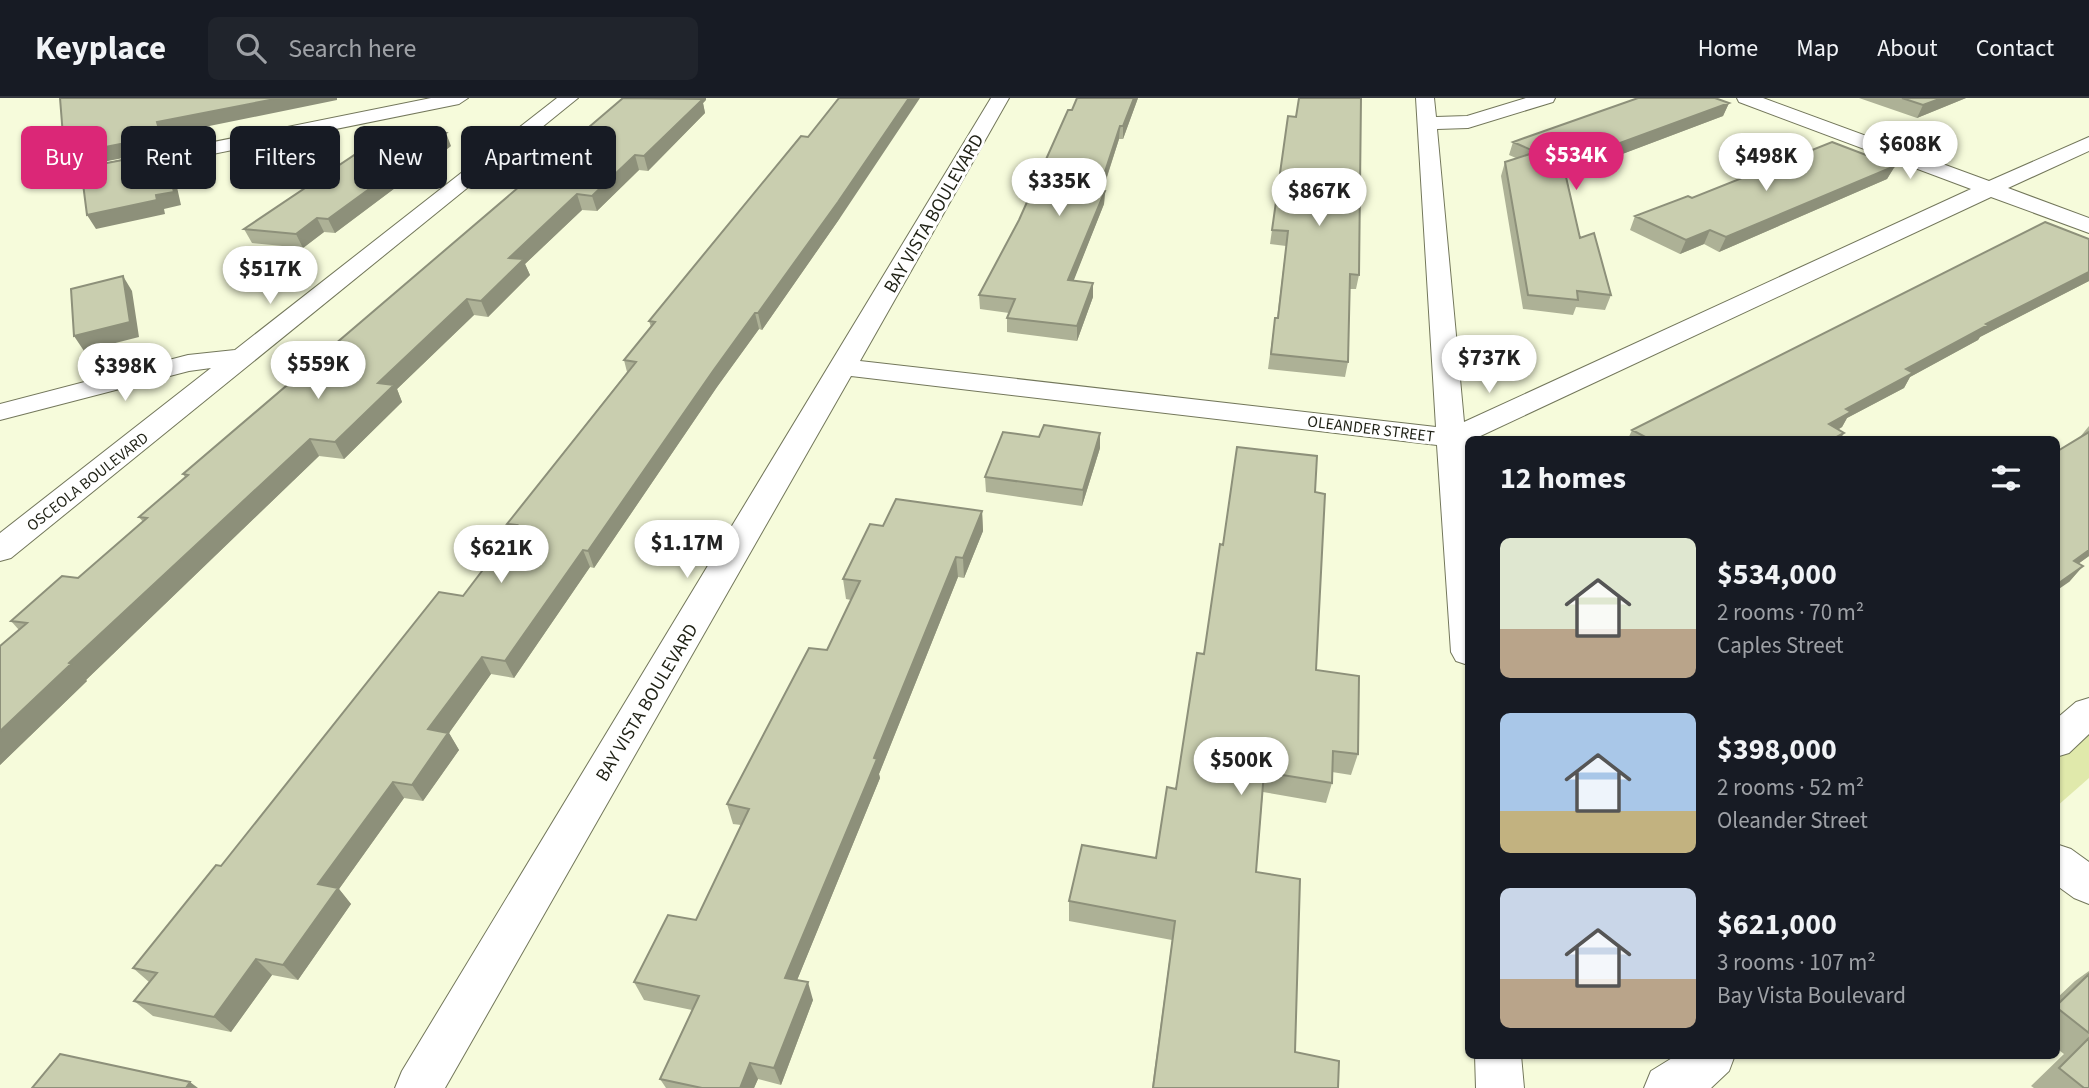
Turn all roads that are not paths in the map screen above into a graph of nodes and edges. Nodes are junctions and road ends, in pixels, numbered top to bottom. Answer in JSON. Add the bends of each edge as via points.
{"nodes":[{"id":1,"x":458,"y":98,"type":"edge"},
{"id":2,"x":569,"y":98,"type":"edge"},
{"id":3,"x":1546,"y":98,"type":"edge"},
{"id":4,"x":1746,"y":98,"type":"edge"},
{"id":5,"x":991,"y":99,"type":"edge"},
{"id":6,"x":1426,"y":111,"type":"edge"},
{"id":7,"x":2089,"y":143,"type":"edge"},
{"id":8,"x":107,"y":169,"type":"edge"},
{"id":9,"x":1990,"y":188,"type":"junction"},
{"id":10,"x":2089,"y":226,"type":"edge"},
{"id":11,"x":243,"y":357,"type":"junction"},
{"id":12,"x":844,"y":367,"type":"junction"},
{"id":13,"x":0,"y":412,"type":"edge"},
{"id":14,"x":1477,"y":436,"type":"edge"},
{"id":15,"x":1460,"y":444,"type":"edge"},
{"id":16,"x":0,"y":550,"type":"edge"},
{"id":17,"x":1465,"y":574,"type":"edge"},
{"id":18,"x":2089,"y":712,"type":"edge"},
{"id":19,"x":2060,"y":738,"type":"edge"},
{"id":20,"x":2060,"y":865,"type":"edge"},
{"id":21,"x":2089,"y":885,"type":"edge"},
{"id":22,"x":1497,"y":1059,"type":"edge"},
{"id":23,"x":1707,"y":1059,"type":"edge"},
{"id":24,"x":419,"y":1088,"type":"edge"},
{"id":25,"x":1500,"y":1088,"type":"edge"},
{"id":26,"x":1668,"y":1088,"type":"edge"}],
"edges":[{"from":1,"to":8,"type":"street"},
{"from":2,"to":11,"type":"street","name":"OSCEOLA BOULEVARD"},
{"from":3,"to":6,"type":"street","via":[[1468,122]]},
{"from":4,"to":9,"type":"street"},
{"from":5,"to":12,"type":"street","name":"BAY VISTA BOULEVARD"},
{"from":6,"to":15,"type":"street"},
{"from":7,"to":9,"type":"street","name":"OLEANDER STREET"},
{"from":9,"to":10,"type":"street"},
{"from":9,"to":14,"type":"street","name":"OLEANDER STREET"},
{"from":11,"to":13,"type":"street","via":[[188,363]]},
{"from":11,"to":16,"type":"street","name":"OSCEOLA BOULEVARD"},
{"from":12,"to":15,"type":"street","name":"OLEANDER STREET"},
{"from":12,"to":24,"type":"street","name":"BAY VISTA BOULEVARD"},
{"from":15,"to":17,"type":"street"},
{"from":18,"to":19,"type":"street"},
{"from":20,"to":21,"type":"street"},
{"from":22,"to":25,"type":"street"},
{"from":23,"to":26,"type":"street"}]}
